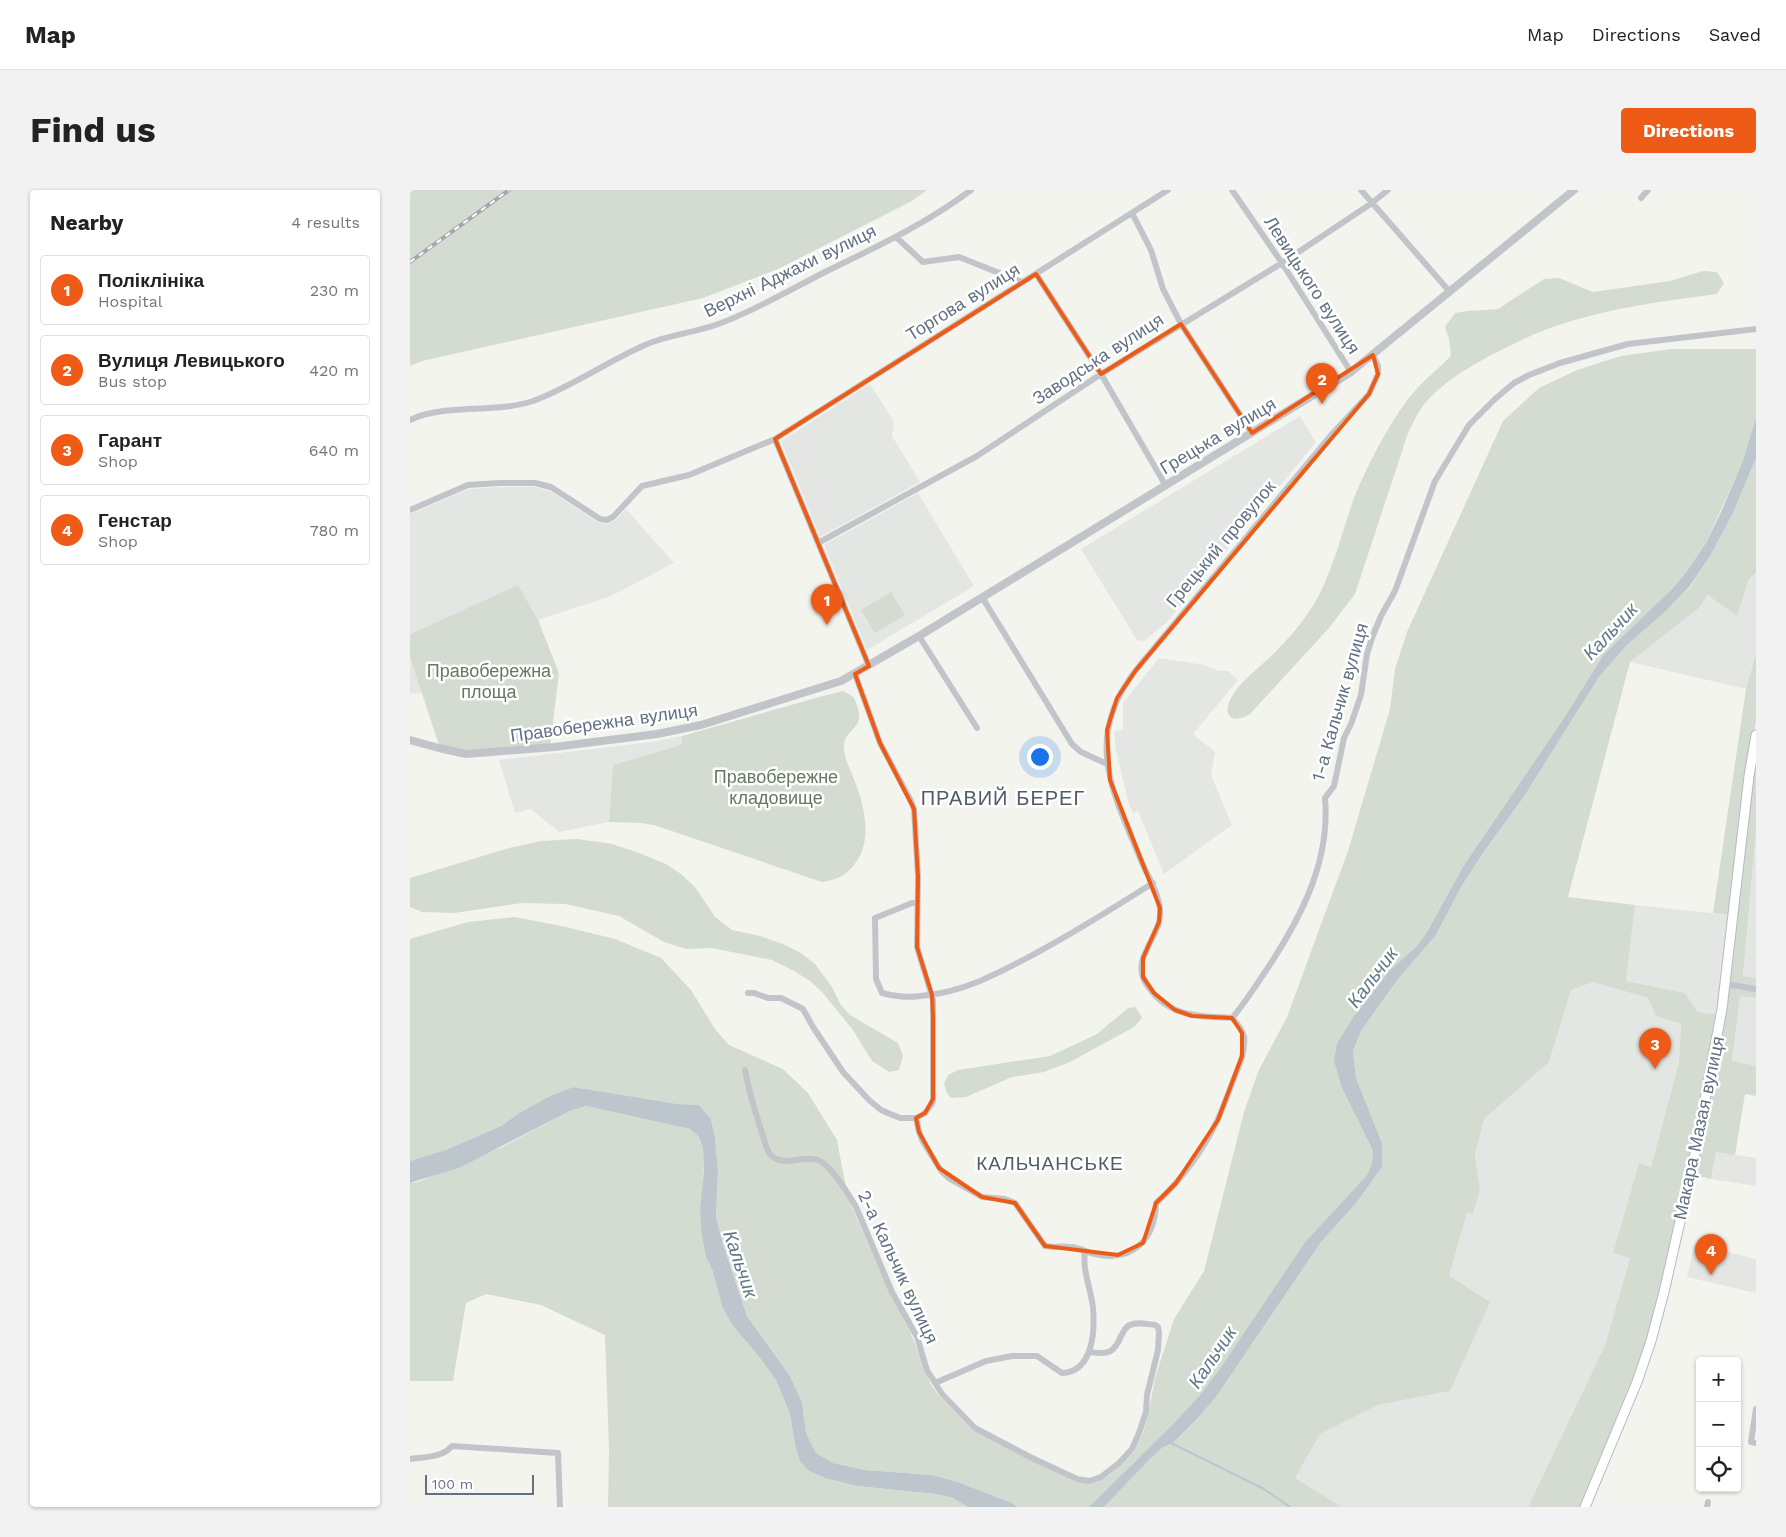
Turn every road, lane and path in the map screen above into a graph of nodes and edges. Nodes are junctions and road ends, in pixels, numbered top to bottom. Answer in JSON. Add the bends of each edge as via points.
{"nodes":[{"id":1,"x":971,"y":190,"type":"edge"},
{"id":2,"x":1168,"y":190,"type":"edge"},
{"id":3,"x":1232,"y":190,"type":"edge"},
{"id":4,"x":1361,"y":190,"type":"edge"},
{"id":5,"x":1388,"y":190,"type":"edge"},
{"id":6,"x":1574,"y":190,"type":"edge"},
{"id":7,"x":1648,"y":190,"type":"edge"},
{"id":8,"x":1641,"y":198,"type":"dead end"},
{"id":9,"x":1372,"y":203,"type":"junction"},
{"id":10,"x":1132,"y":213,"type":"junction"},
{"id":11,"x":896,"y":237,"type":"junction"},
{"id":12,"x":1282,"y":263,"type":"junction"},
{"id":13,"x":1036,"y":274,"type":"junction"},
{"id":14,"x":1022,"y":282,"type":"junction"},
{"id":15,"x":1450,"y":292,"type":"junction"},
{"id":16,"x":1181,"y":324,"type":"junction"},
{"id":17,"x":1756,"y":329,"type":"edge"},
{"id":18,"x":1373,"y":355,"type":"junction"},
{"id":19,"x":1351,"y":372,"type":"junction"},
{"id":20,"x":1100,"y":374,"type":"junction"},
{"id":21,"x":410,"y":420,"type":"edge"},
{"id":22,"x":1252,"y":433,"type":"junction"},
{"id":23,"x":775,"y":439,"type":"junction"},
{"id":24,"x":1166,"y":486,"type":"junction"},
{"id":25,"x":410,"y":510,"type":"edge"},
{"id":26,"x":818,"y":543,"type":"junction"},
{"id":27,"x":982,"y":597,"type":"junction"},
{"id":28,"x":919,"y":636,"type":"junction"},
{"id":29,"x":868,"y":666,"type":"junction"},
{"id":30,"x":855,"y":674,"type":"junction"},
{"id":31,"x":977,"y":728,"type":"dead end"},
{"id":32,"x":1756,"y":736,"type":"edge"},
{"id":33,"x":410,"y":740,"type":"edge"},
{"id":34,"x":1107,"y":764,"type":"junction"},
{"id":35,"x":1153,"y":883,"type":"junction"},
{"id":36,"x":917,"y":903,"type":"junction"},
{"id":37,"x":1726,"y":984,"type":"junction"},
{"id":38,"x":1756,"y":989,"type":"edge"},
{"id":39,"x":748,"y":993,"type":"dead end"},
{"id":40,"x":932,"y":995,"type":"junction"},
{"id":41,"x":1232,"y":1018,"type":"junction"},
{"id":42,"x":745,"y":1070,"type":"dead end"},
{"id":43,"x":916,"y":1118,"type":"junction"},
{"id":44,"x":1085,"y":1251,"type":"junction"},
{"id":45,"x":1090,"y":1352,"type":"junction"},
{"id":46,"x":935,"y":1383,"type":"junction"},
{"id":47,"x":1756,"y":1409,"type":"edge"},
{"id":48,"x":1754,"y":1443,"type":"edge"},
{"id":49,"x":410,"y":1459,"type":"edge"},
{"id":50,"x":560,"y":1507,"type":"edge"},
{"id":51,"x":1585,"y":1507,"type":"edge"}],
"edges":[{"from":1,"to":11,"type":"street","name":"Верхні Аджахи вулиця","via":[[948,208]]},
{"from":2,"to":10,"type":"street","name":"Торгова вулиця"},
{"from":3,"to":12,"type":"street","name":"Левицького вулиця"},
{"from":4,"to":9,"type":"street"},
{"from":5,"to":9,"type":"street","name":"Заводська вулиця"},
{"from":6,"to":15,"type":"street","name":"Грецька вулиця"},
{"from":7,"to":8,"type":"street"},
{"from":9,"to":12,"type":"street","name":"Заводська вулиця"},
{"from":9,"to":15,"type":"street"},
{"from":10,"to":13,"type":"street","name":"Торгова вулиця"},
{"from":10,"to":16,"type":"street","via":[[1151,250],[1162,289]]},
{"from":11,"to":14,"type":"street","via":[[923,262],[959,257]]},
{"from":11,"to":21,"type":"street","name":"Верхні Аджахи вулиця","via":[[721,323],[646,344],[532,401],[507,407],[435,413]]},
{"from":12,"to":16,"type":"street","name":"Заводська вулиця"},
{"from":12,"to":19,"type":"street","name":"Левицького вулиця"},
{"from":13,"to":14,"type":"street","name":"Торгова вулиця"},
{"from":13,"to":20,"type":"street"},
{"from":14,"to":23,"type":"street","name":"Торгова вулиця"},
{"from":15,"to":18,"type":"street","name":"Грецька вулиця"},
{"from":16,"to":20,"type":"street","name":"Заводська вулиця"},
{"from":16,"to":22,"type":"street"},
{"from":17,"to":41,"type":"street","name":"1-а Кальчик вулиця","via":[[1628,344],[1560,363],[1522,378],[1469,425],[1435,481],[1397,584],[1372,638],[1361,696],[1344,738],[1334,786],[1325,798],[1324,840],[1304,908],[1269,967]]},
{"from":18,"to":19,"type":"street","name":"Грецька вулиця"},
{"from":18,"to":34,"type":"street","name":"Грецький провулок","via":[[1378,374],[1369,394],[1327,440],[1126,683],[1109,722]]},
{"from":19,"to":22,"type":"street","name":"Грецька вулиця"},
{"from":20,"to":24,"type":"street"},
{"from":20,"to":26,"type":"street","name":"Заводська вулиця","via":[[977,456]]},
{"from":22,"to":24,"type":"street","name":"Грецька вулиця"},
{"from":23,"to":25,"type":"street","via":[[688,475],[642,486],[607,520],[600,519],[551,487],[534,483],[468,485]]},
{"from":23,"to":26,"type":"street"},
{"from":24,"to":27,"type":"street","name":"Грецька вулиця"},
{"from":26,"to":29,"type":"street"},
{"from":27,"to":28,"type":"street","name":"Грецька вулиця"},
{"from":27,"to":34,"type":"street","via":[[1072,744]]},
{"from":28,"to":29,"type":"street","name":"Грецька вулиця"},
{"from":28,"to":31,"type":"street"},
{"from":29,"to":30,"type":"street","name":"Грецька вулиця"},
{"from":30,"to":33,"type":"street","name":"Правобережна вулиця","via":[[829,686],[743,713],[658,734],[466,754]]},
{"from":30,"to":36,"type":"street","via":[[880,743],[914,808]]},
{"from":32,"to":37,"type":"main road","name":"Макара Мазая вулиця"},
{"from":34,"to":35,"type":"street","name":"Грецький провулок","via":[[1116,796]]},
{"from":35,"to":40,"type":"street","via":[[1021,960],[973,984]]},
{"from":35,"to":41,"type":"street","name":"Грецький провулок","via":[[1160,914],[1142,964],[1146,984],[1161,1001],[1175,1010],[1192,1016]]},
{"from":36,"to":40,"type":"street","via":[[917,947]]},
{"from":36,"to":40,"type":"street","via":[[875,918],[876,978],[882,993]]},
{"from":37,"to":38,"type":"street"},
{"from":37,"to":51,"type":"main road","name":"Макара Мазая вулиця","via":[[1697,1145],[1651,1341]]},
{"from":39,"to":43,"type":"street","via":[[782,998],[803,1009],[843,1072],[869,1100],[892,1115]]},
{"from":40,"to":43,"type":"street","via":[[933,1099],[925,1113]]},
{"from":41,"to":44,"type":"street","via":[[1240,1028],[1244,1047],[1218,1120],[1176,1183],[1156,1203],[1149,1234],[1138,1248],[1127,1253],[1111,1256]]},
{"from":42,"to":46,"type":"street","name":"2-а Кальчик вулиця","via":[[770,1155],[782,1161],[819,1161],[827,1166],[855,1205],[892,1292],[917,1336],[927,1370]]},
{"from":43,"to":44,"type":"street","via":[[918,1132],[934,1161],[950,1179],[982,1197],[1014,1203],[1045,1246]]},
{"from":44,"to":45,"type":"street","via":[[1084,1267],[1094,1317]]},
{"from":45,"to":46,"type":"street","via":[[1083,1363],[1068,1373],[1058,1371],[1037,1356],[1012,1356],[986,1361]]},
{"from":45,"to":46,"type":"street","name":"2-а Кальчик вулиця","via":[[1112,1351],[1130,1325],[1153,1324],[1158,1329],[1158,1350],[1136,1441],[1119,1463],[1101,1478],[1089,1481],[975,1428]]},
{"from":47,"to":48,"type":"street"},
{"from":49,"to":50,"type":"street","via":[[438,1455],[452,1446],[558,1453]]}]}
